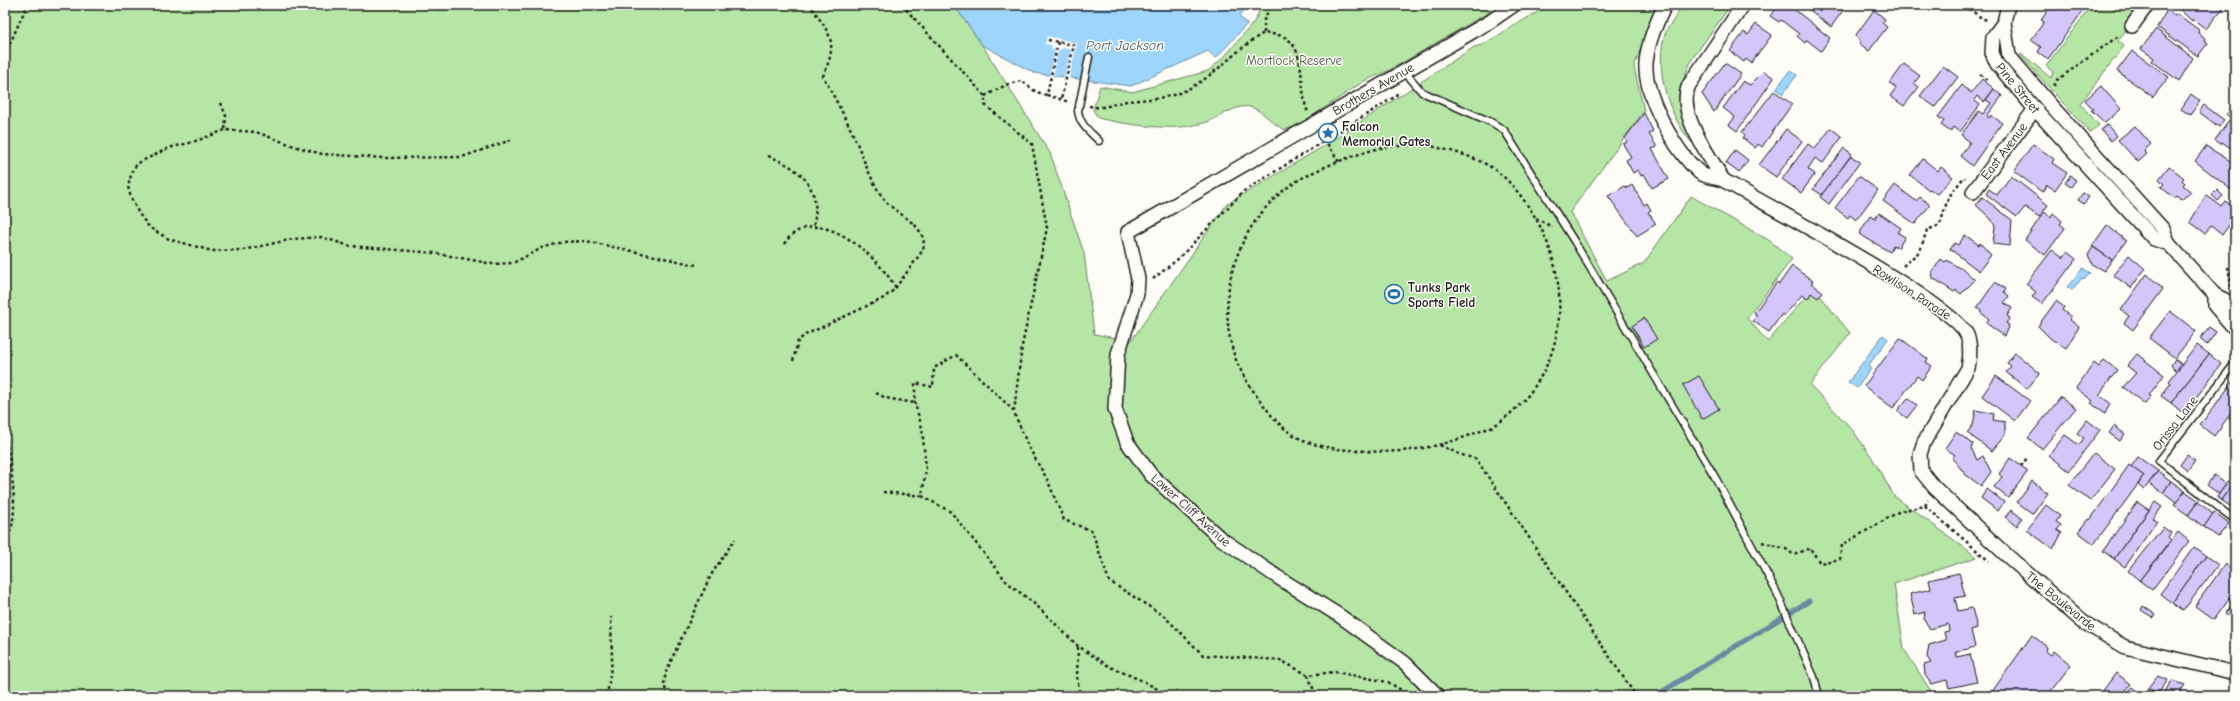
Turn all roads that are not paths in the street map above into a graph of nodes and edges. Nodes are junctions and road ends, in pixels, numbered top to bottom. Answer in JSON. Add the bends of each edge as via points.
{"nodes":[{"id":1,"x":1514,"y":5,"type":"edge"},
{"id":2,"x":1665,"y":5,"type":"edge"},
{"id":3,"x":1743,"y":5,"type":"edge"},
{"id":4,"x":2008,"y":5,"type":"edge"},
{"id":5,"x":2147,"y":5,"type":"edge"},
{"id":6,"x":2004,"y":22,"type":"junction"},
{"id":7,"x":2132,"y":26,"type":"road end"},
{"id":8,"x":1089,"y":57,"type":"dead end"},
{"id":9,"x":1408,"y":75,"type":"junction"},
{"id":10,"x":2035,"y":109,"type":"junction"},
{"id":11,"x":1099,"y":141,"type":"dead end"},
{"id":12,"x":1723,"y":180,"type":"junction"},
{"id":13,"x":1973,"y":192,"type":"dead end"},
{"id":14,"x":1128,"y":232,"type":"joint"},
{"id":15,"x":2169,"y":244,"type":"junction"},
{"id":16,"x":2215,"y":294,"type":"junction"},
{"id":17,"x":2235,"y":312,"type":"edge"},
{"id":18,"x":2235,"y":329,"type":"edge"},
{"id":19,"x":2235,"y":364,"type":"edge"},
{"id":20,"x":1935,"y":488,"type":"joint"},
{"id":21,"x":2231,"y":517,"type":"dead end"},
{"id":22,"x":2235,"y":672,"type":"edge"},
{"id":23,"x":1438,"y":696,"type":"edge"},
{"id":24,"x":1819,"y":696,"type":"edge"}],
"edges":[{"from":1,"to":9,"type":"street","name":"Brothers Avenue"},
{"from":2,"to":12,"type":"street","via":[[1650,38],[1646,64],[1651,96],[1667,131],[1701,174]]},
{"from":3,"to":12,"type":"street","via":[[1684,95],[1686,108],[1702,146]]},
{"from":4,"to":6,"type":"street"},
{"from":5,"to":7,"type":"street"},
{"from":6,"to":10,"type":"street","name":"Pine Street","via":[[1992,37],[1992,53],[1997,64]]},
{"from":6,"to":15,"type":"street","name":"Pine Street","via":[[2010,56],[2048,102],[2163,229]]},
{"from":8,"to":11,"type":"lane","via":[[1079,104],[1079,119]]},
{"from":9,"to":14,"type":"street","name":"Brothers Avenue"},
{"from":9,"to":24,"type":"lane","via":[[1422,92],[1504,130],[1574,241],[1715,477],[1776,593],[1814,677]]},
{"from":10,"to":13,"type":"street","name":"East Avenue"},
{"from":10,"to":15,"type":"street","name":"Pine Street","via":[[2154,239]]},
{"from":12,"to":20,"type":"street","name":"Rowlison Parade","via":[[1892,276],[1953,318],[1967,335],[1970,356],[1968,368],[1924,442],[1920,454],[1922,471]]},
{"from":14,"to":23,"type":"street","name":"Lower Cliff Avenue","via":[[1138,279],[1137,294],[1118,354],[1115,381],[1115,409],[1127,442],[1151,475],[1220,538],[1405,663]]},
{"from":15,"to":16,"type":"street","name":"Pine Street"},
{"from":16,"to":17,"type":"street","name":"Pine Street"},
{"from":16,"to":18,"type":"street","name":"Pine Street","via":[[2215,306]]},
{"from":19,"to":21,"type":"lane","name":"Orissa Lane","via":[[2159,461]]},
{"from":20,"to":22,"type":"street","name":"The Boulevarde","via":[[2083,622],[2125,647]]}]}
